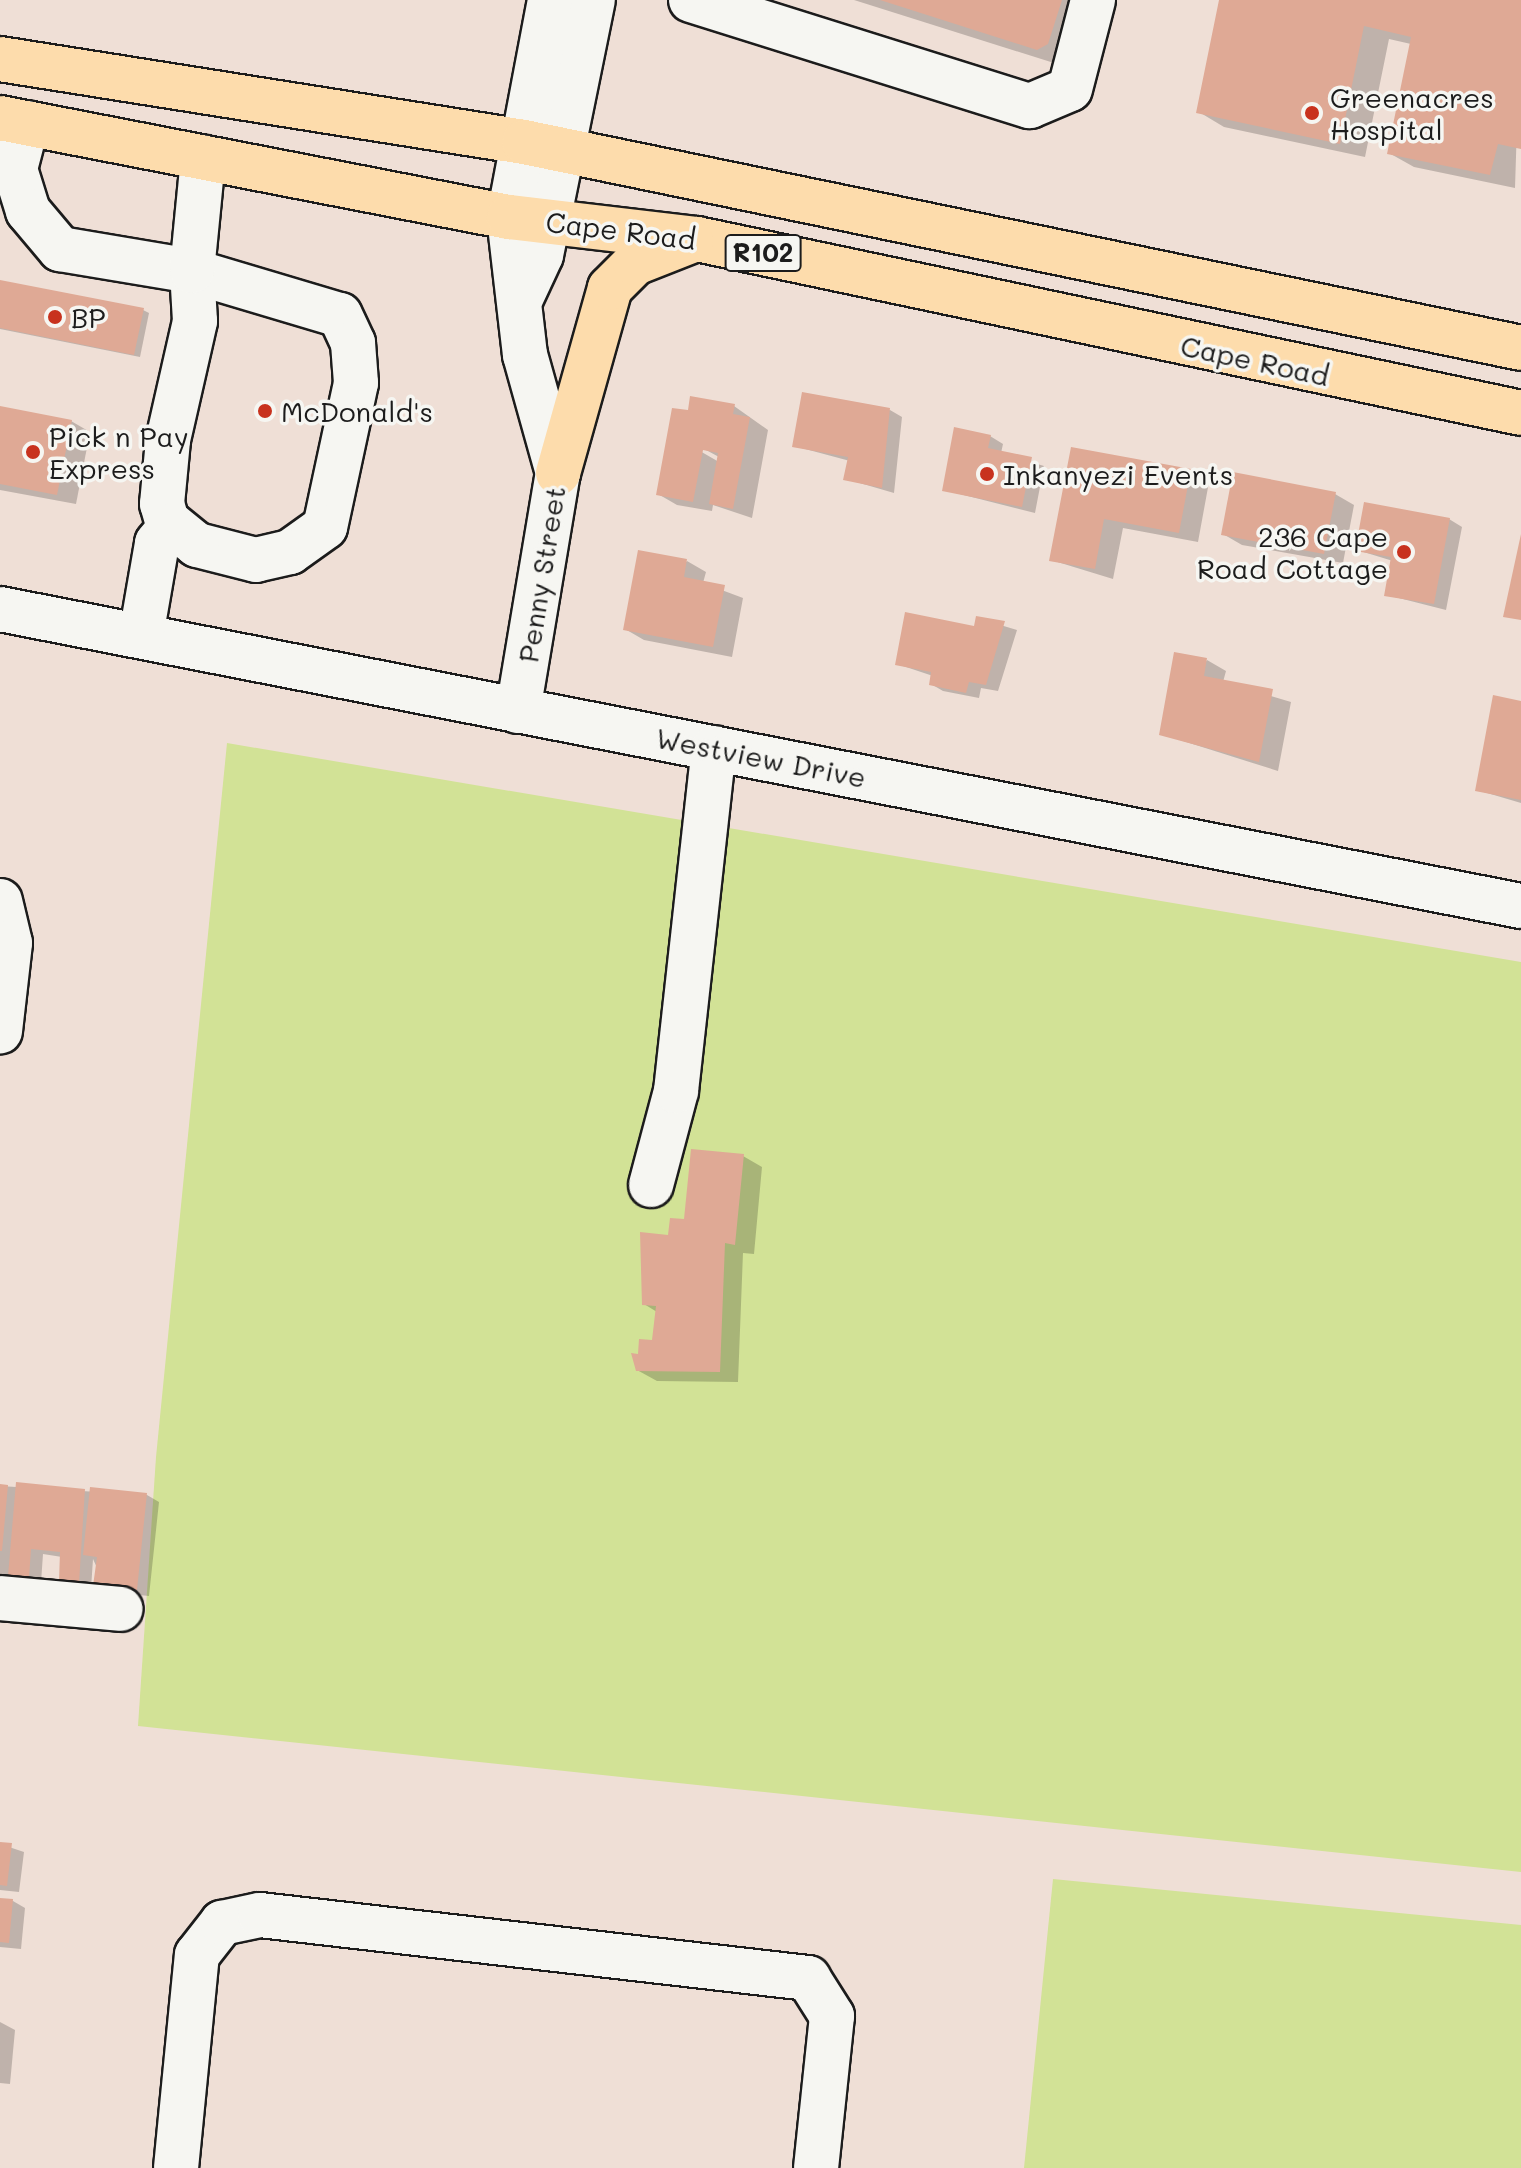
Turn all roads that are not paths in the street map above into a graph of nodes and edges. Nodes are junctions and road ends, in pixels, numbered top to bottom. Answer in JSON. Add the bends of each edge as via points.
{"nodes":[{"id":1,"x":550,"y":0,"type":"edge"},
{"id":2,"x":593,"y":0,"type":"edge"},
{"id":3,"x":691,"y":0,"type":"edge"},
{"id":4,"x":1093,"y":0,"type":"edge"},
{"id":5,"x":0,"y":59,"type":"edge"},
{"id":6,"x":13,"y":121,"type":"edge"},
{"id":7,"x":544,"y":147,"type":"junction"},
{"id":8,"x":203,"y":158,"type":"junction"},
{"id":9,"x":528,"y":218,"type":"junction"},
{"id":10,"x":697,"y":239,"type":"junction"},
{"id":11,"x":192,"y":271,"type":"junction"},
{"id":12,"x":1521,"y":348,"type":"edge"},
{"id":13,"x":1521,"y":413,"type":"edge"},
{"id":14,"x":558,"y":473,"type":"junction"},
{"id":15,"x":172,"y":525,"type":"junction"},
{"id":16,"x":0,"y":609,"type":"edge"},
{"id":17,"x":141,"y":636,"type":"junction"},
{"id":18,"x":518,"y":711,"type":"junction"},
{"id":19,"x":714,"y":748,"type":"junction"},
{"id":20,"x":0,"y":901,"type":"edge"},
{"id":21,"x":1521,"y":906,"type":"edge"},
{"id":22,"x":0,"y":1031,"type":"edge"},
{"id":23,"x":651,"y":1185,"type":"dead end"},
{"id":24,"x":0,"y":1598,"type":"edge"},
{"id":25,"x":120,"y":1609,"type":"dead end"},
{"id":26,"x":176,"y":2168,"type":"edge"},
{"id":27,"x":816,"y":2168,"type":"edge"}],
"edges":[{"from":1,"to":7,"type":"street"},
{"from":2,"to":7,"type":"street"},
{"from":3,"to":4,"type":"street","via":[[1030,106],[1070,89]]},
{"from":5,"to":7,"type":"main road","number":"R102"},
{"from":6,"to":8,"type":"main road","name":"Cape Road","number":"R102"},
{"from":6,"to":11,"type":"street","via":[[15,169],[28,211],[60,249]]},
{"from":7,"to":9,"type":"street","name":"Penny Street"},
{"from":7,"to":12,"type":"main road","number":"R102"},
{"from":8,"to":9,"type":"main road","name":"Cape Road","number":"R102"},
{"from":8,"to":11,"type":"street"},
{"from":9,"to":10,"type":"main road","name":"Cape Road","number":"R102"},
{"from":9,"to":14,"type":"street","name":"Penny Street","via":[[522,296],[525,355]]},
{"from":10,"to":13,"type":"main road","name":"Cape Road","number":"R102"},
{"from":10,"to":14,"type":"main road","via":[[635,263],[610,288]]},
{"from":11,"to":15,"type":"street","via":[[195,321],[164,466],[162,504]]},
{"from":11,"to":15,"type":"street","via":[[340,315],[353,343],[356,383],[317,539],[256,560],[197,545]]},
{"from":14,"to":18,"type":"street","name":"Penny Street"},
{"from":15,"to":17,"type":"street","via":[[157,543]]},
{"from":16,"to":17,"type":"street","name":"Westview Drive"},
{"from":17,"to":18,"type":"street","name":"Westview Drive"},
{"from":18,"to":19,"type":"street","name":"Westview Drive"},
{"from":19,"to":21,"type":"street","name":"Westview Drive"},
{"from":19,"to":23,"type":"street","via":[[676,1091]]},
{"from":20,"to":22,"type":"street","via":[[10,943]]},
{"from":24,"to":25,"type":"street"},
{"from":26,"to":27,"type":"street","via":[[197,1955],[222,1923],[260,1915],[808,1978],[832,2016]]}]}
